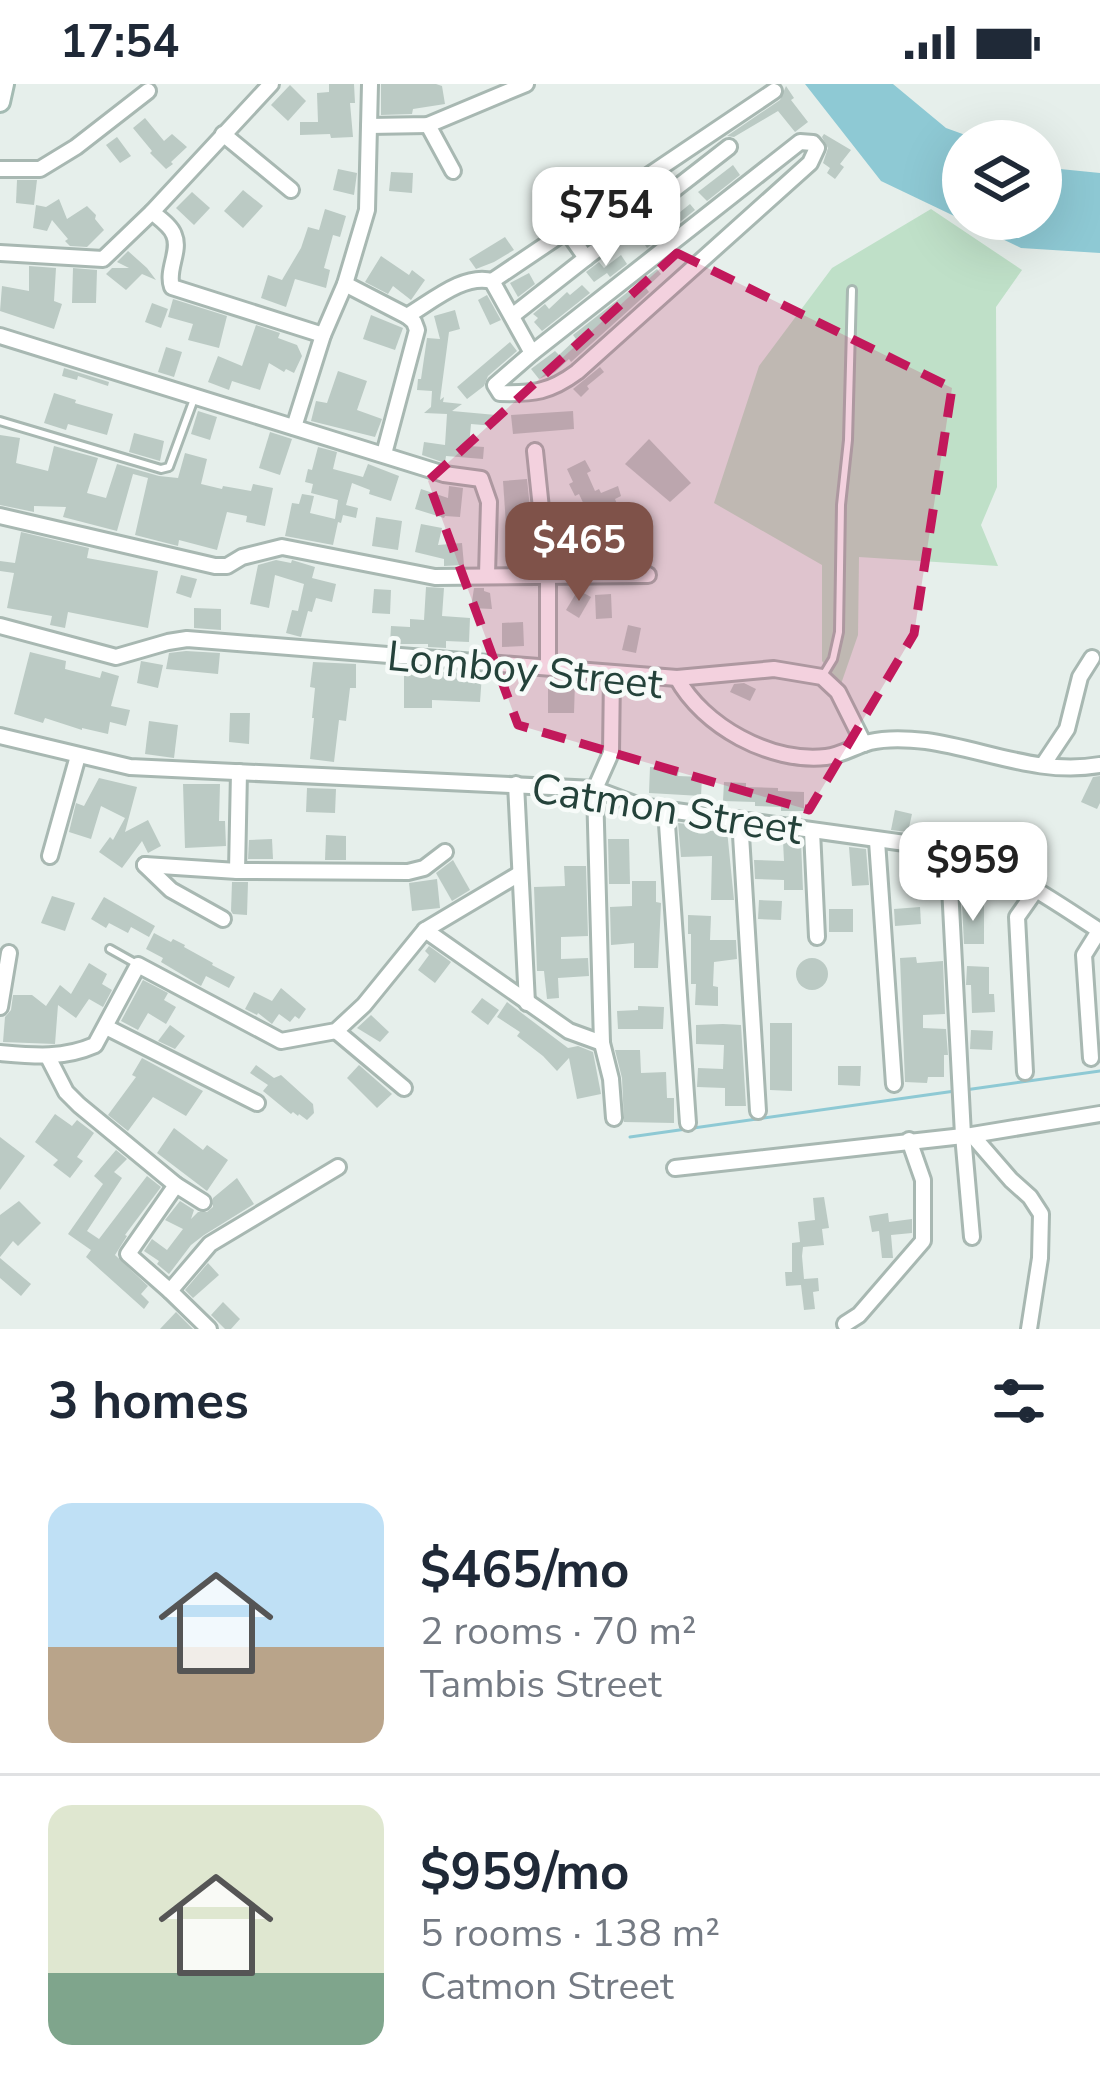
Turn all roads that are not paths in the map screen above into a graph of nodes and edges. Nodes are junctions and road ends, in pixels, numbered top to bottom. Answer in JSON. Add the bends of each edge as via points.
{"nodes":[{"id":1,"x":4,"y":84,"type":"edge"},
{"id":2,"x":271,"y":84,"type":"edge"},
{"id":3,"x":370,"y":84,"type":"edge"},
{"id":4,"x":526,"y":84,"type":"edge"},
{"id":5,"x":148,"y":91,"type":"dead end"},
{"id":6,"x":774,"y":91,"type":"dead end"},
{"id":7,"x":0,"y":102,"type":"edge"},
{"id":8,"x":428,"y":125,"type":"junction"},
{"id":9,"x":369,"y":126,"type":"junction"},
{"id":10,"x":223,"y":134,"type":"junction"},
{"id":11,"x":729,"y":146,"type":"dead end"},
{"id":12,"x":670,"y":163,"type":"junction"},
{"id":13,"x":0,"y":169,"type":"edge"},
{"id":14,"x":453,"y":171,"type":"dead end"},
{"id":15,"x":683,"y":182,"type":"junction"},
{"id":16,"x":291,"y":190,"type":"dead end"},
{"id":17,"x":152,"y":212,"type":"junction"},
{"id":18,"x":567,"y":231,"type":"junction"},
{"id":19,"x":0,"y":253,"type":"edge"},
{"id":20,"x":586,"y":258,"type":"junction"},
{"id":21,"x":492,"y":281,"type":"junction"},
{"id":22,"x":345,"y":284,"type":"junction"},
{"id":23,"x":852,"y":290,"type":"dead end"},
{"id":24,"x":407,"y":316,"type":"junction"},
{"id":25,"x":512,"y":316,"type":"junction"},
{"id":26,"x":323,"y":335,"type":"junction"},
{"id":27,"x":0,"y":336,"type":"edge"},
{"id":28,"x":532,"y":352,"type":"junction"},
{"id":29,"x":196,"y":395,"type":"junction"},
{"id":30,"x":0,"y":421,"type":"edge"},
{"id":31,"x":294,"y":427,"type":"junction"},
{"id":32,"x":535,"y":451,"type":"dead end"},
{"id":33,"x":384,"y":454,"type":"junction"},
{"id":34,"x":0,"y":516,"type":"edge"},
{"id":35,"x":548,"y":574,"type":"junction"},
{"id":36,"x":488,"y":575,"type":"junction"},
{"id":37,"x":647,"y":575,"type":"dead end"},
{"id":38,"x":0,"y":626,"type":"edge"},
{"id":39,"x":1092,"y":658,"type":"dead end"},
{"id":40,"x":548,"y":666,"type":"junction"},
{"id":41,"x":611,"y":673,"type":"junction"},
{"id":42,"x":822,"y":677,"type":"junction"},
{"id":43,"x":677,"y":678,"type":"junction"},
{"id":44,"x":0,"y":736,"type":"edge"},
{"id":45,"x":864,"y":744,"type":"junction"},
{"id":46,"x":78,"y":756,"type":"junction"},
{"id":47,"x":1043,"y":765,"type":"junction"},
{"id":48,"x":1100,"y":765,"type":"edge"},
{"id":49,"x":239,"y":772,"type":"junction"},
{"id":50,"x":516,"y":784,"type":"junction"},
{"id":51,"x":595,"y":789,"type":"junction"},
{"id":52,"x":666,"y":810,"type":"junction"},
{"id":53,"x":740,"y":819,"type":"junction"},
{"id":54,"x":812,"y":830,"type":"junction"},
{"id":55,"x":878,"y":841,"type":"junction"},
{"id":56,"x":948,"y":850,"type":"junction"},
{"id":57,"x":445,"y":852,"type":"dead end"},
{"id":58,"x":50,"y":856,"type":"dead end"},
{"id":59,"x":237,"y":871,"type":"junction"},
{"id":60,"x":519,"y":874,"type":"junction"},
{"id":61,"x":1036,"y":890,"type":"junction"},
{"id":62,"x":224,"y":919,"type":"dead end"},
{"id":63,"x":425,"y":930,"type":"junction"},
{"id":64,"x":1100,"y":931,"type":"edge"},
{"id":65,"x":817,"y":937,"type":"dead end"},
{"id":66,"x":110,"y":950,"type":"dead end"},
{"id":67,"x":9,"y":952,"type":"dead end"},
{"id":68,"x":138,"y":965,"type":"junction"},
{"id":69,"x":527,"y":1004,"type":"junction"},
{"id":70,"x":0,"y":1007,"type":"edge"},
{"id":71,"x":106,"y":1027,"type":"junction"},
{"id":72,"x":336,"y":1031,"type":"junction"},
{"id":73,"x":602,"y":1043,"type":"junction"},
{"id":74,"x":0,"y":1053,"type":"edge"},
{"id":75,"x":48,"y":1057,"type":"junction"},
{"id":76,"x":1090,"y":1058,"type":"dead end"},
{"id":77,"x":1025,"y":1072,"type":"dead end"},
{"id":78,"x":894,"y":1084,"type":"dead end"},
{"id":79,"x":404,"y":1088,"type":"dead end"},
{"id":80,"x":257,"y":1103,"type":"dead end"},
{"id":81,"x":758,"y":1111,"type":"dead end"},
{"id":82,"x":1100,"y":1114,"type":"edge"},
{"id":83,"x":614,"y":1118,"type":"dead end"},
{"id":84,"x":688,"y":1124,"type":"dead end"},
{"id":85,"x":967,"y":1135,"type":"junction"},
{"id":86,"x":909,"y":1140,"type":"junction"},
{"id":87,"x":338,"y":1167,"type":"dead end"},
{"id":88,"x":675,"y":1168,"type":"dead end"},
{"id":89,"x":176,"y":1185,"type":"junction"},
{"id":90,"x":203,"y":1202,"type":"dead end"},
{"id":91,"x":972,"y":1238,"type":"dead end"},
{"id":92,"x":170,"y":1292,"type":"junction"},
{"id":93,"x":845,"y":1324,"type":"dead end"},
{"id":94,"x":209,"y":1329,"type":"edge"},
{"id":95,"x":1029,"y":1329,"type":"edge"}],
"edges":[{"from":1,"to":7,"type":"main road"},
{"from":2,"to":10,"type":"street"},
{"from":3,"to":9,"type":"street"},
{"from":4,"to":8,"type":"street"},
{"from":5,"to":13,"type":"street","via":[[40,169]]},
{"from":6,"to":12,"type":"street"},
{"from":8,"to":9,"type":"street"},
{"from":8,"to":14,"type":"street"},
{"from":9,"to":22,"type":"street","via":[[367,210]]},
{"from":10,"to":16,"type":"street"},
{"from":10,"to":17,"type":"street"},
{"from":11,"to":15,"type":"street"},
{"from":12,"to":15,"type":"street"},
{"from":12,"to":18,"type":"street"},
{"from":15,"to":20,"type":"street"},
{"from":17,"to":19,"type":"street","via":[[103,259]]},
{"from":17,"to":26,"type":"street","via":[[176,238],[172,287]]},
{"from":18,"to":20,"type":"street"},
{"from":18,"to":21,"type":"street"},
{"from":20,"to":25,"type":"street"},
{"from":21,"to":24,"type":"street","via":[[466,282]]},
{"from":21,"to":25,"type":"street"},
{"from":22,"to":24,"type":"street"},
{"from":22,"to":26,"type":"street"},
{"from":23,"to":42,"type":"lane","via":[[839,632]]},
{"from":24,"to":33,"type":"street","via":[[417,330]]},
{"from":25,"to":28,"type":"street"},
{"from":26,"to":31,"type":"street"},
{"from":27,"to":29,"type":"street"},
{"from":28,"to":28,"type":"street","via":[[495,386],[500,393],[542,392],[577,372],[810,163],[813,142],[800,142]]},
{"from":29,"to":30,"type":"lane","via":[[161,470]]},
{"from":29,"to":31,"type":"street"},
{"from":31,"to":33,"type":"street"},
{"from":32,"to":35,"type":"street"},
{"from":33,"to":36,"type":"street","via":[[481,479],[489,502]]},
{"from":34,"to":36,"type":"street","via":[[215,566],[281,547],[435,577]]},
{"from":35,"to":36,"type":"street"},
{"from":35,"to":37,"type":"street"},
{"from":35,"to":40,"type":"street"},
{"from":38,"to":40,"type":"street","name":"Lomboy Street","via":[[116,657],[187,639]]},
{"from":39,"to":47,"type":"street","via":[[1067,729]]},
{"from":40,"to":41,"type":"street","name":"Lomboy Street"},
{"from":41,"to":43,"type":"street","name":"Lomboy Street"},
{"from":41,"to":51,"type":"street","via":[[611,753]]},
{"from":42,"to":43,"type":"street","via":[[774,669]]},
{"from":42,"to":45,"type":"street"},
{"from":43,"to":45,"type":"street","name":"Lomboy Street","via":[[705,714],[767,750],[825,757]]},
{"from":44,"to":46,"type":"street","name":"Catmon Street"},
{"from":45,"to":47,"type":"street","name":"Lomboy Street","via":[[928,741]]},
{"from":46,"to":49,"type":"street","name":"Catmon Street"},
{"from":46,"to":58,"type":"street"},
{"from":47,"to":48,"type":"street","name":"Lomboy Street"},
{"from":49,"to":50,"type":"street","name":"Catmon Street"},
{"from":49,"to":59,"type":"street"},
{"from":50,"to":51,"type":"street","name":"Catmon Street"},
{"from":50,"to":60,"type":"street"},
{"from":51,"to":52,"type":"street","name":"Catmon Street"},
{"from":51,"to":73,"type":"street"},
{"from":52,"to":53,"type":"street","name":"Catmon Street"},
{"from":52,"to":84,"type":"street"},
{"from":53,"to":54,"type":"street","name":"Catmon Street"},
{"from":53,"to":81,"type":"street"},
{"from":54,"to":55,"type":"street","name":"Catmon Street"},
{"from":54,"to":65,"type":"street"},
{"from":55,"to":56,"type":"street","name":"Catmon Street"},
{"from":55,"to":78,"type":"street"},
{"from":56,"to":61,"type":"street","name":"Catmon Street"},
{"from":56,"to":85,"type":"street"},
{"from":57,"to":59,"type":"street","via":[[408,872]]},
{"from":59,"to":62,"type":"street","via":[[146,866]]},
{"from":60,"to":63,"type":"street"},
{"from":60,"to":69,"type":"street"},
{"from":61,"to":64,"type":"street","name":"Catmon Street"},
{"from":61,"to":77,"type":"street","via":[[1017,917]]},
{"from":63,"to":69,"type":"street"},
{"from":63,"to":72,"type":"street"},
{"from":64,"to":76,"type":"street","via":[[1084,955]]},
{"from":66,"to":68,"type":"lane"},
{"from":67,"to":70,"type":"street"},
{"from":68,"to":71,"type":"street"},
{"from":68,"to":72,"type":"street","via":[[281,1041]]},
{"from":69,"to":73,"type":"street"},
{"from":71,"to":75,"type":"street","via":[[95,1046]]},
{"from":71,"to":80,"type":"street"},
{"from":72,"to":79,"type":"street"},
{"from":73,"to":83,"type":"street"},
{"from":74,"to":75,"type":"street"},
{"from":75,"to":89,"type":"street","via":[[66,1092]]},
{"from":82,"to":85,"type":"street"},
{"from":85,"to":86,"type":"street"},
{"from":85,"to":91,"type":"street"},
{"from":85,"to":95,"type":"street","via":[[1042,1214]]},
{"from":86,"to":88,"type":"street"},
{"from":86,"to":93,"type":"street","via":[[923,1180],[923,1241]]},
{"from":87,"to":92,"type":"street","via":[[210,1244]]},
{"from":89,"to":90,"type":"street"},
{"from":89,"to":92,"type":"street","via":[[128,1254]]},
{"from":92,"to":94,"type":"street"}]}
